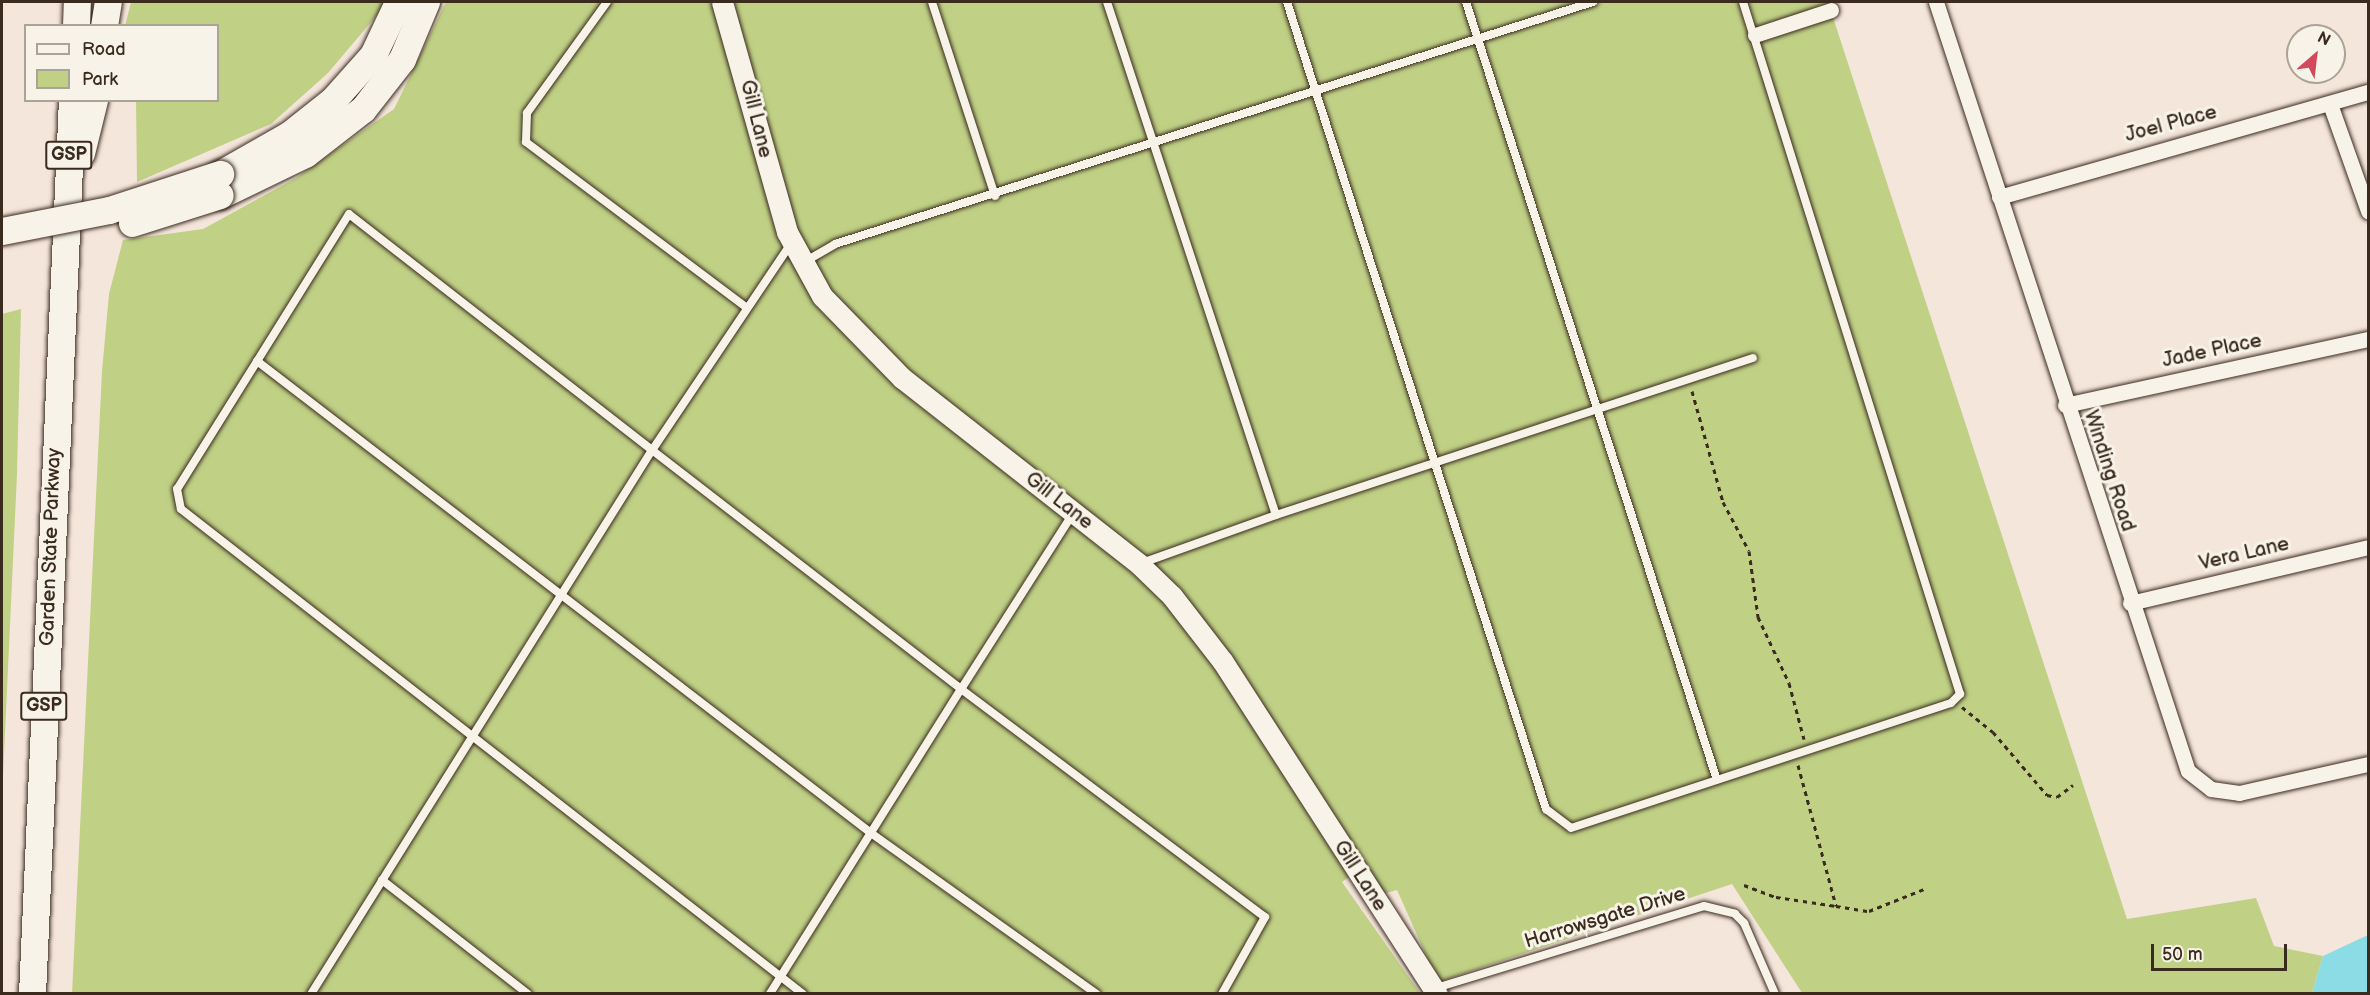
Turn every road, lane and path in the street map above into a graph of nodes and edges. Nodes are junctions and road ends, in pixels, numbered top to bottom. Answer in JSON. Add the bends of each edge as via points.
{"nodes":[{"id":1,"x":77,"y":2,"type":"edge"},
{"id":2,"x":108,"y":2,"type":"edge"},
{"id":3,"x":398,"y":2,"type":"edge"},
{"id":4,"x":426,"y":2,"type":"edge"},
{"id":5,"x":608,"y":2,"type":"edge"},
{"id":6,"x":722,"y":2,"type":"edge"},
{"id":7,"x":932,"y":2,"type":"edge"},
{"id":8,"x":1107,"y":2,"type":"edge"},
{"id":9,"x":1287,"y":2,"type":"edge"},
{"id":10,"x":1466,"y":2,"type":"edge"},
{"id":11,"x":1593,"y":2,"type":"edge"},
{"id":12,"x":1743,"y":2,"type":"edge"},
{"id":13,"x":1936,"y":2,"type":"edge"},
{"id":14,"x":1831,"y":10,"type":"dead end"},
{"id":15,"x":76,"y":24,"type":"edge"},
{"id":16,"x":104,"y":24,"type":"edge"},
{"id":17,"x":1755,"y":35,"type":"junction"},
{"id":18,"x":1478,"y":39,"type":"junction"},
{"id":19,"x":1315,"y":92,"type":"junction"},
{"id":20,"x":2362,"y":94,"type":"edge"},
{"id":21,"x":72,"y":102,"type":"edge"},
{"id":22,"x":93,"y":102,"type":"edge"},
{"id":23,"x":2330,"y":104,"type":"junction"},
{"id":24,"x":1154,"y":144,"type":"junction"},
{"id":25,"x":220,"y":184,"type":"junction"},
{"id":26,"x":995,"y":196,"type":"junction"},
{"id":27,"x":1999,"y":197,"type":"junction"},
{"id":28,"x":66,"y":210,"type":"junction"},
{"id":29,"x":2368,"y":211,"type":"edge"},
{"id":30,"x":2,"y":231,"type":"edge"},
{"id":31,"x":792,"y":242,"type":"junction"},
{"id":32,"x":2,"y":250,"type":"edge"},
{"id":33,"x":802,"y":263,"type":"junction"},
{"id":34,"x":747,"y":308,"type":"junction"},
{"id":35,"x":2368,"y":339,"type":"edge"},
{"id":36,"x":1753,"y":358,"type":"dead end"},
{"id":37,"x":257,"y":361,"type":"junction"},
{"id":38,"x":1687,"y":379,"type":"junction"},
{"id":39,"x":2065,"y":405,"type":"junction"},
{"id":40,"x":1597,"y":408,"type":"junction"},
{"id":41,"x":652,"y":450,"type":"junction"},
{"id":42,"x":1433,"y":460,"type":"junction"},
{"id":43,"x":1074,"y":512,"type":"junction"},
{"id":44,"x":1276,"y":514,"type":"junction"},
{"id":45,"x":2368,"y":547,"type":"edge"},
{"id":46,"x":1139,"y":564,"type":"junction"},
{"id":47,"x":561,"y":595,"type":"junction"},
{"id":48,"x":2130,"y":603,"type":"junction"},
{"id":49,"x":961,"y":689,"type":"junction"},
{"id":50,"x":1954,"y":700,"type":"junction"},
{"id":51,"x":472,"y":737,"type":"junction"},
{"id":52,"x":1807,"y":751,"type":"junction"},
{"id":53,"x":1795,"y":755,"type":"junction"},
{"id":54,"x":2368,"y":764,"type":"edge"},
{"id":55,"x":1717,"y":780,"type":"junction"},
{"id":56,"x":2073,"y":785,"type":"dead end"},
{"id":57,"x":871,"y":832,"type":"junction"},
{"id":58,"x":382,"y":880,"type":"junction"},
{"id":59,"x":1744,"y":885,"type":"dead end"},
{"id":60,"x":1924,"y":889,"type":"dead end"},
{"id":61,"x":1836,"y":906,"type":"junction"},
{"id":62,"x":781,"y":975,"type":"junction"},
{"id":63,"x":1436,"y":991,"type":"edge"},
{"id":64,"x":32,"y":993,"type":"edge"},
{"id":65,"x":311,"y":993,"type":"edge"},
{"id":66,"x":528,"y":993,"type":"edge"},
{"id":67,"x":770,"y":993,"type":"edge"},
{"id":68,"x":803,"y":993,"type":"edge"},
{"id":69,"x":1097,"y":993,"type":"edge"},
{"id":70,"x":1222,"y":993,"type":"edge"},
{"id":71,"x":1775,"y":993,"type":"edge"}],
"edges":[{"from":1,"to":15,"type":"highway"},
{"from":2,"to":16,"type":"highway"},
{"from":3,"to":25,"type":"highway","via":[[373,55],[333,100]]},
{"from":4,"to":25,"type":"highway","via":[[402,59],[363,109],[305,154]]},
{"from":5,"to":34,"type":"lane","via":[[527,113],[526,142]]},
{"from":6,"to":31,"type":"street","name":"Gill Lane"},
{"from":7,"to":26,"type":"lane"},
{"from":8,"to":24,"type":"lane"},
{"from":9,"to":19,"type":"lane"},
{"from":10,"to":18,"type":"lane"},
{"from":11,"to":18,"type":"lane"},
{"from":12,"to":17,"type":"lane"},
{"from":13,"to":27,"type":"street","name":"Winding Road"},
{"from":14,"to":17,"type":"street"},
{"from":17,"to":50,"type":"lane","via":[[1941,637],[1960,681],[1960,694]]},
{"from":18,"to":19,"type":"lane"},
{"from":18,"to":40,"type":"lane"},
{"from":19,"to":24,"type":"lane"},
{"from":19,"to":42,"type":"lane"},
{"from":20,"to":23,"type":"street","name":"Joel Place"},
{"from":21,"to":28,"type":"highway","name":"Garden State Parkway","number":"GSP"},
{"from":22,"to":28,"type":"highway"},
{"from":23,"to":27,"type":"street","name":"Joel Place"},
{"from":23,"to":29,"type":"street"},
{"from":24,"to":26,"type":"lane"},
{"from":24,"to":44,"type":"lane"},
{"from":25,"to":30,"type":"highway","bridge":true},
{"from":25,"to":32,"type":"highway","bridge":true,"via":[[115,228]]},
{"from":26,"to":33,"type":"lane","via":[[835,244]]},
{"from":27,"to":39,"type":"street","name":"Winding Road"},
{"from":28,"to":64,"type":"highway","name":"Garden State Parkway","number":"GSP"},
{"from":31,"to":33,"type":"street","name":"Gill Lane"},
{"from":31,"to":34,"type":"lane"},
{"from":33,"to":43,"type":"street","name":"Gill Lane","via":[[822,296],[873,351]]},
{"from":34,"to":41,"type":"lane"},
{"from":35,"to":39,"type":"street","name":"Jade Place"},
{"from":36,"to":38,"type":"lane"},
{"from":37,"to":41,"type":"lane","via":[[349,214]]},
{"from":37,"to":47,"type":"lane"},
{"from":37,"to":51,"type":"lane","via":[[177,489],[181,510]]},
{"from":38,"to":40,"type":"lane"},
{"from":38,"to":52,"type":"path","via":[[1702,414],[1723,502],[1749,551],[1758,617],[1789,683]]},
{"from":39,"to":48,"type":"street","name":"Winding Road"},
{"from":40,"to":42,"type":"lane"},
{"from":40,"to":55,"type":"lane"},
{"from":41,"to":47,"type":"lane"},
{"from":41,"to":49,"type":"lane"},
{"from":42,"to":44,"type":"lane"},
{"from":42,"to":55,"type":"lane","via":[[1546,809],[1554,819],[1571,828]]},
{"from":43,"to":46,"type":"street","name":"Gill Lane"},
{"from":43,"to":49,"type":"lane"},
{"from":44,"to":46,"type":"lane"},
{"from":45,"to":48,"type":"street","name":"Vera Lane"},
{"from":46,"to":63,"type":"street","name":"Gill Lane","via":[[1199,628]]},
{"from":47,"to":51,"type":"lane"},
{"from":47,"to":57,"type":"lane"},
{"from":48,"to":54,"type":"street","name":"Winding Road","via":[[2180,756],[2200,783],[2240,793]]},
{"from":49,"to":57,"type":"lane"},
{"from":49,"to":70,"type":"lane","via":[[1264,918]]},
{"from":50,"to":52,"type":"lane"},
{"from":50,"to":56,"type":"path","via":[[1993,732],[2047,795],[2056,797]]},
{"from":51,"to":58,"type":"lane"},
{"from":51,"to":62,"type":"lane"},
{"from":52,"to":53,"type":"lane"},
{"from":53,"to":55,"type":"lane"},
{"from":53,"to":61,"type":"path"},
{"from":57,"to":62,"type":"lane"},
{"from":57,"to":69,"type":"lane"},
{"from":58,"to":65,"type":"lane"},
{"from":58,"to":66,"type":"lane"},
{"from":59,"to":61,"type":"path","via":[[1776,897]]},
{"from":60,"to":61,"type":"path","via":[[1869,911]]},
{"from":62,"to":67,"type":"lane"},
{"from":62,"to":68,"type":"lane"},
{"from":63,"to":71,"type":"lane","name":"Harrowsgate Drive","via":[[1704,906],[1735,914],[1744,923]]}]}
